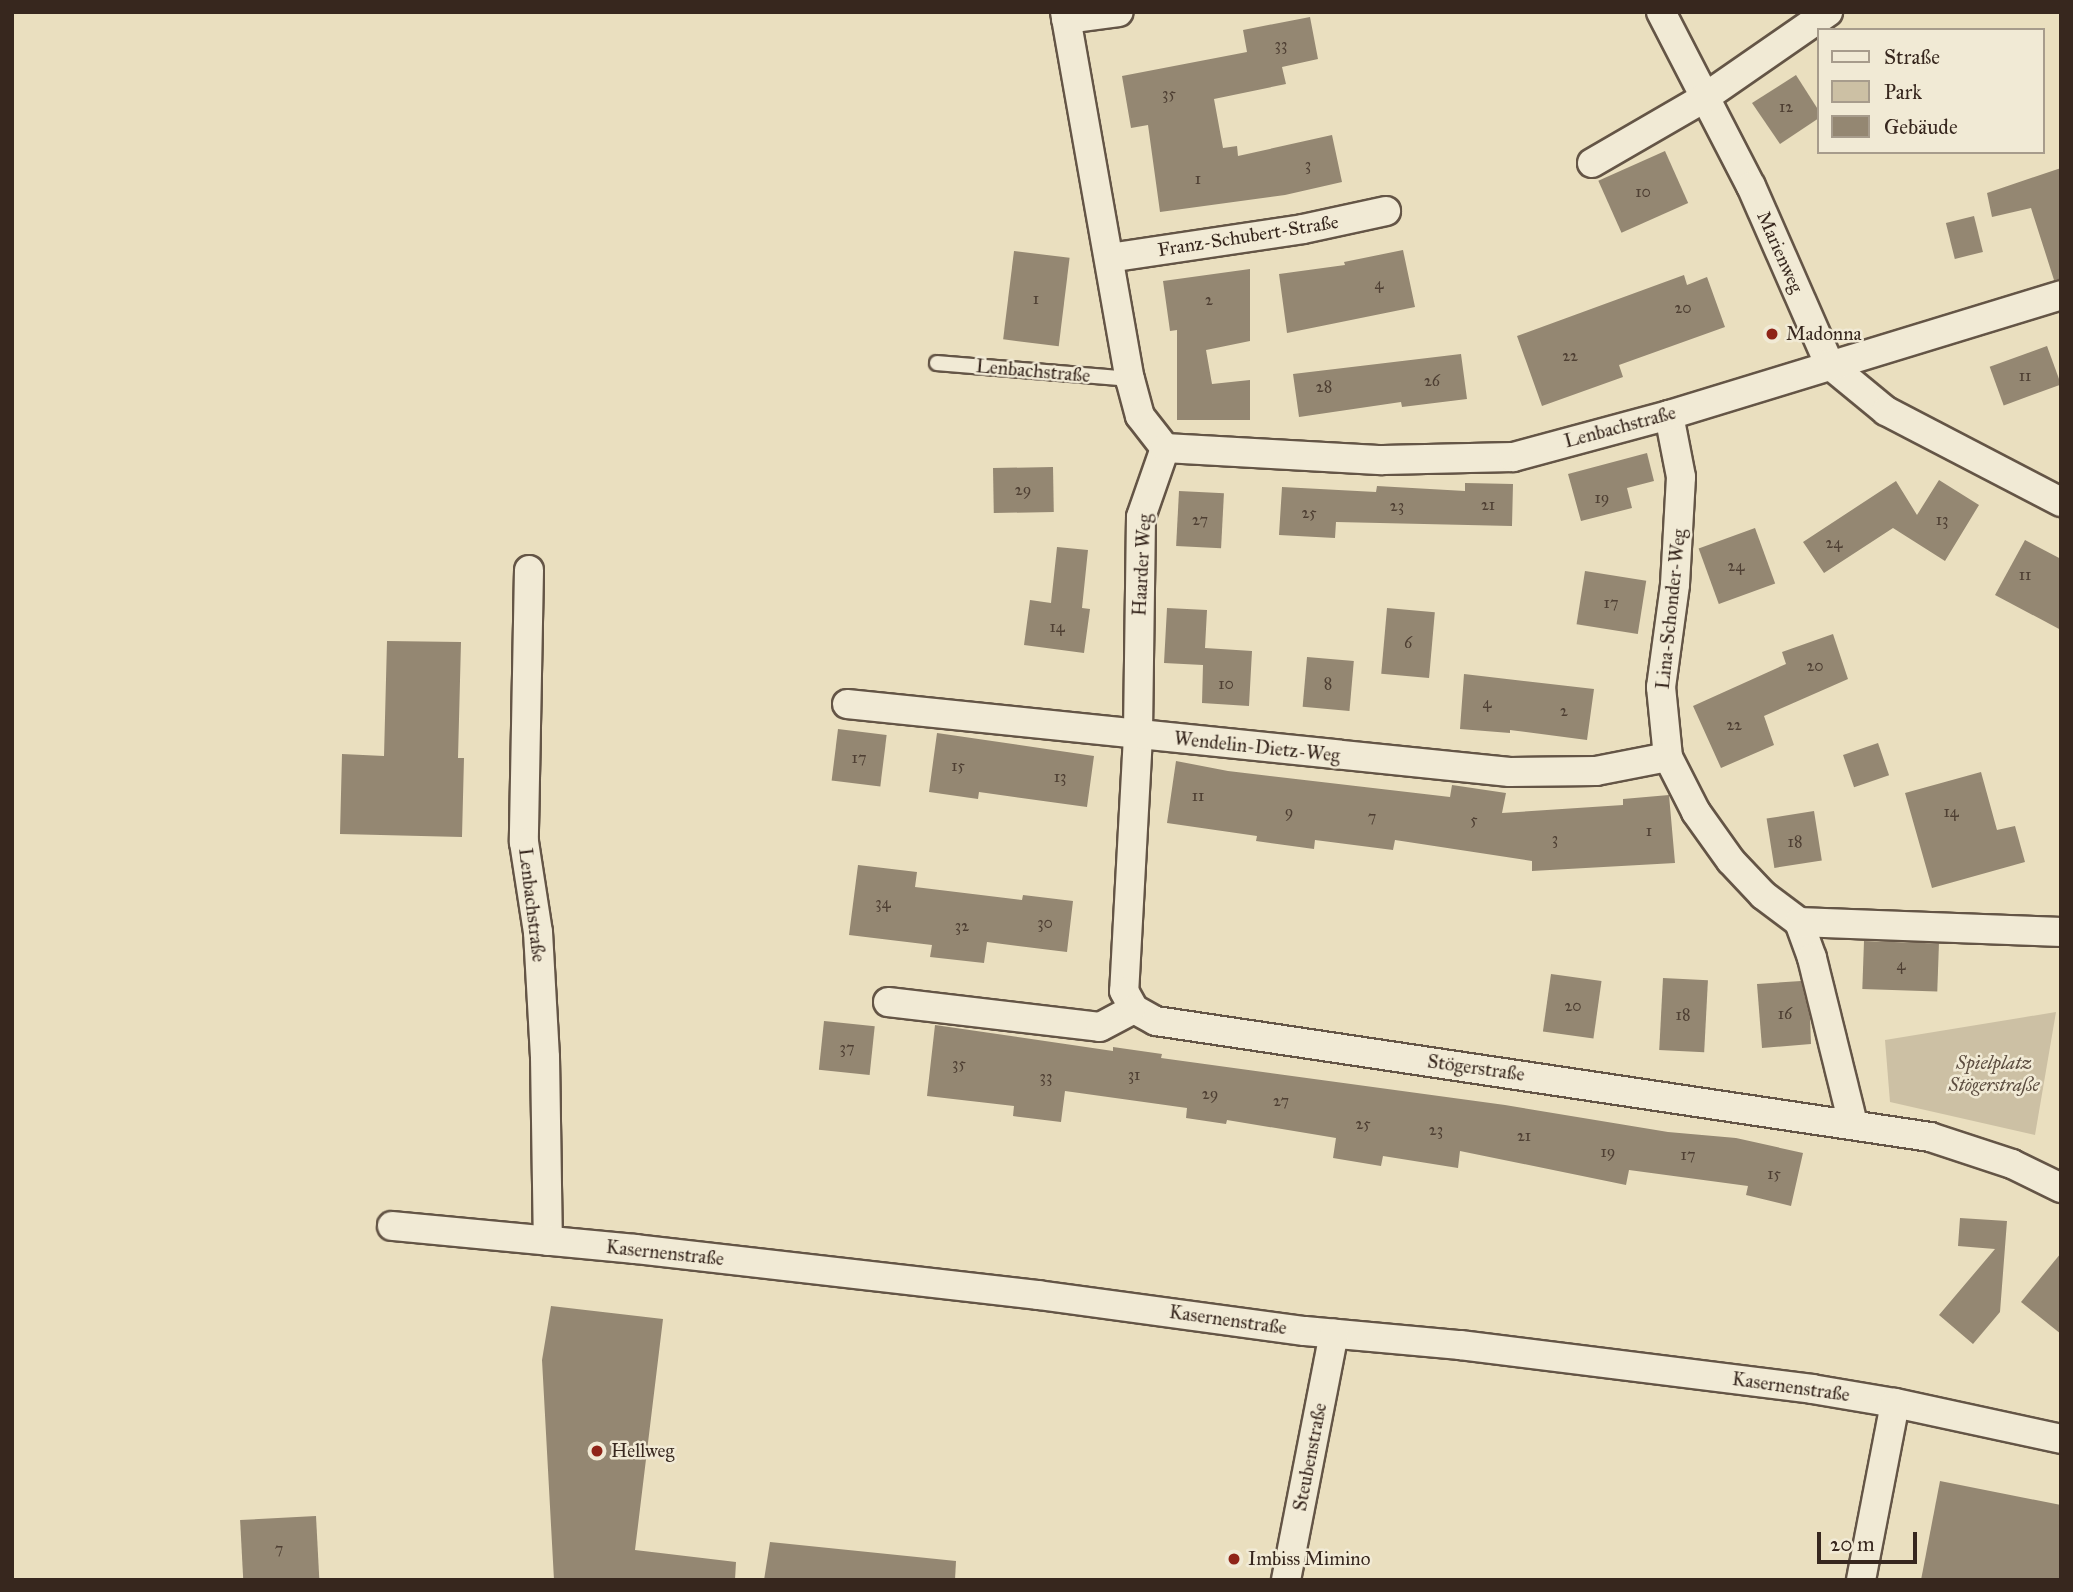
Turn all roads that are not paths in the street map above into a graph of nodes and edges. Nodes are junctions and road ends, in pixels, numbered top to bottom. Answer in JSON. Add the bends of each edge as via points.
{"nodes":[{"id":1,"x":1119,"y":12,"type":"edge"},
{"id":2,"x":1661,"y":12,"type":"edge"},
{"id":3,"x":1828,"y":12,"type":"edge"},
{"id":4,"x":1066,"y":16,"type":"edge"},
{"id":5,"x":1704,"y":98,"type":"junction"},
{"id":6,"x":1592,"y":163,"type":"dead end"},
{"id":7,"x":1386,"y":211,"type":"dead end"},
{"id":8,"x":1109,"y":258,"type":"junction"},
{"id":9,"x":2061,"y":295,"type":"edge"},
{"id":10,"x":937,"y":363,"type":"dead end"},
{"id":11,"x":1829,"y":364,"type":"junction"},
{"id":12,"x":1130,"y":379,"type":"junction"},
{"id":13,"x":1669,"y":415,"type":"junction"},
{"id":14,"x":1165,"y":448,"type":"junction"},
{"id":15,"x":2061,"y":502,"type":"edge"},
{"id":16,"x":529,"y":570,"type":"dead end"},
{"id":17,"x":847,"y":704,"type":"dead end"},
{"id":18,"x":1138,"y":736,"type":"junction"},
{"id":19,"x":1668,"y":757,"type":"junction"},
{"id":20,"x":1799,"y":922,"type":"junction"},
{"id":21,"x":2061,"y":932,"type":"edge"},
{"id":22,"x":888,"y":1002,"type":"dead end"},
{"id":23,"x":1134,"y":1009,"type":"junction"},
{"id":24,"x":1853,"y":1124,"type":"junction"},
{"id":25,"x":2061,"y":1188,"type":"edge"},
{"id":26,"x":392,"y":1226,"type":"dead end"},
{"id":27,"x":548,"y":1241,"type":"junction"},
{"id":28,"x":1334,"y":1334,"type":"junction"},
{"id":29,"x":1895,"y":1403,"type":"junction"},
{"id":30,"x":2061,"y":1439,"type":"edge"},
{"id":31,"x":1286,"y":1580,"type":"edge"},
{"id":32,"x":1861,"y":1580,"type":"edge"}],
"edges":[{"from":1,"to":4,"type":"street"},
{"from":2,"to":5,"type":"street","name":"Marienweg"},
{"from":3,"to":5,"type":"street"},
{"from":4,"to":8,"type":"street"},
{"from":5,"to":6,"type":"street"},
{"from":5,"to":11,"type":"street","name":"Marienweg","via":[[1751,186]]},
{"from":7,"to":8,"type":"street","name":"Franz-Schubert-Straße","via":[[1303,229]]},
{"from":8,"to":12,"type":"street"},
{"from":9,"to":11,"type":"street","name":"Lenbachstraße"},
{"from":10,"to":12,"type":"lane","name":"Lenbachstraße"},
{"from":11,"to":13,"type":"street","name":"Lenbachstraße"},
{"from":11,"to":15,"type":"street","name":"Marienweg","via":[[1886,411]]},
{"from":12,"to":14,"type":"street","via":[[1140,416]]},
{"from":13,"to":14,"type":"street","name":"Lenbachstraße","via":[[1513,457],[1383,460]]},
{"from":13,"to":19,"type":"street","name":"Lina-Schonder-Weg","via":[[1681,477],[1675,585],[1661,687]]},
{"from":14,"to":18,"type":"street","name":"Haarder Weg","via":[[1141,517]]},
{"from":16,"to":27,"type":"street","name":"Lenbachstraße","via":[[523,842],[538,932]]},
{"from":17,"to":18,"type":"street","name":"Wendelin-Dietz-Weg"},
{"from":18,"to":19,"type":"street","name":"Wendelin-Dietz-Weg","via":[[1510,772],[1596,771]]},
{"from":18,"to":23,"type":"street","name":"Haarder Weg","via":[[1125,991]]},
{"from":19,"to":20,"type":"street","name":"Lina-Schonder-Weg","via":[[1696,812],[1731,861],[1763,895]]},
{"from":20,"to":21,"type":"street"},
{"from":20,"to":24,"type":"street"},
{"from":22,"to":23,"type":"street","via":[[1100,1027]]},
{"from":23,"to":24,"type":"street","name":"Stögerstraße","via":[[1156,1021]]},
{"from":24,"to":25,"type":"street","name":"Stögerstraße","via":[[1930,1137],[2012,1164]]},
{"from":26,"to":27,"type":"street","name":"Kasernenstraße"},
{"from":27,"to":28,"type":"street","name":"Kasernenstraße","via":[[1038,1295]]},
{"from":28,"to":29,"type":"street","name":"Kasernenstraße","via":[[1474,1347]]},
{"from":28,"to":31,"type":"street","name":"Steubenstraße"},
{"from":29,"to":30,"type":"street","name":"Kasernenstraße"},
{"from":29,"to":32,"type":"street"}]}
